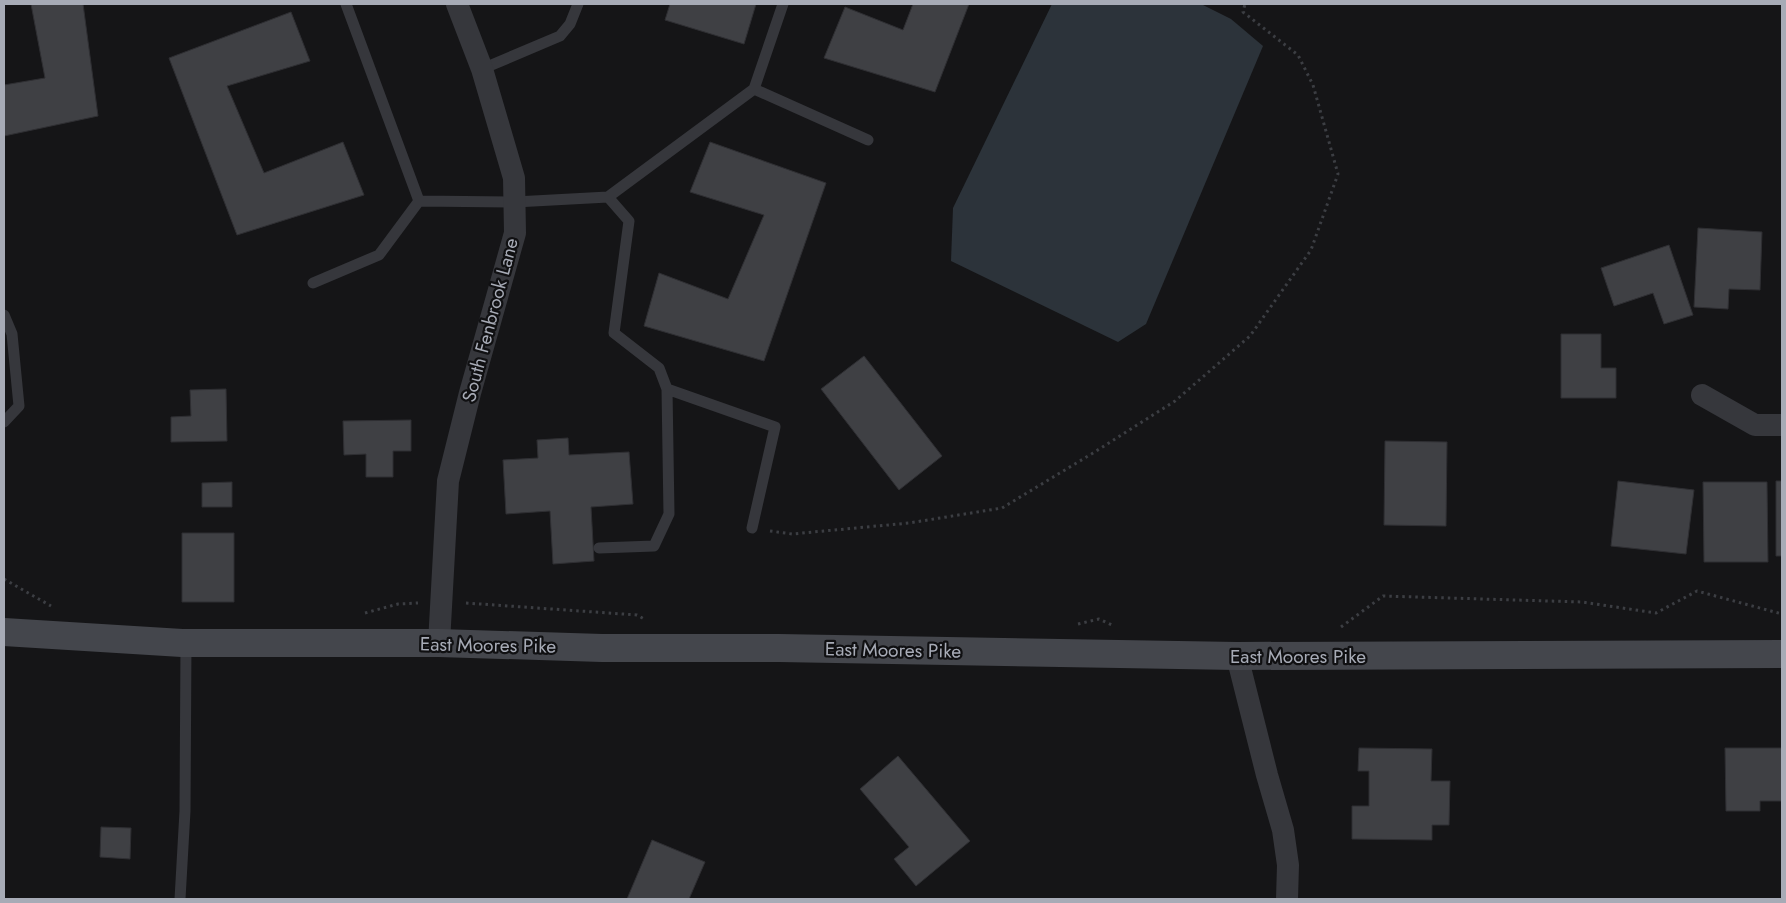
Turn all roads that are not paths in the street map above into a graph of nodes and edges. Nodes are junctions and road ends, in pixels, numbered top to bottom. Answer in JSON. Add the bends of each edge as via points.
{"nodes":[{"id":1,"x":346,"y":4,"type":"edge"},
{"id":2,"x":457,"y":4,"type":"edge"},
{"id":3,"x":578,"y":4,"type":"edge"},
{"id":4,"x":783,"y":4,"type":"edge"},
{"id":5,"x":482,"y":69,"type":"junction"},
{"id":6,"x":754,"y":89,"type":"junction"},
{"id":7,"x":868,"y":140,"type":"dead end"},
{"id":8,"x":608,"y":197,"type":"junction"},
{"id":9,"x":419,"y":201,"type":"junction"},
{"id":10,"x":515,"y":202,"type":"junction"},
{"id":11,"x":313,"y":283,"type":"dead end"},
{"id":12,"x":4,"y":315,"type":"edge"},
{"id":13,"x":667,"y":389,"type":"junction"},
{"id":14,"x":1702,"y":395,"type":"dead end"},
{"id":15,"x":4,"y":422,"type":"edge"},
{"id":16,"x":1782,"y":426,"type":"edge"},
{"id":17,"x":752,"y":528,"type":"road end"},
{"id":18,"x":599,"y":548,"type":"dead end"},
{"id":19,"x":4,"y":632,"type":"edge"},
{"id":20,"x":186,"y":643,"type":"junction"},
{"id":21,"x":440,"y":643,"type":"junction"},
{"id":22,"x":1782,"y":654,"type":"edge"},
{"id":23,"x":1237,"y":656,"type":"junction"},
{"id":24,"x":180,"y":899,"type":"edge"},
{"id":25,"x":1287,"y":899,"type":"edge"}],
"edges":[{"from":1,"to":9,"type":"lane"},
{"from":2,"to":5,"type":"street","name":"South Fenbrook Lane"},
{"from":3,"to":5,"type":"lane","via":[[570,24],[560,36]]},
{"from":4,"to":6,"type":"lane"},
{"from":5,"to":10,"type":"street","name":"South Fenbrook Lane","via":[[514,178]]},
{"from":6,"to":7,"type":"lane"},
{"from":6,"to":8,"type":"lane"},
{"from":8,"to":10,"type":"lane"},
{"from":8,"to":13,"type":"lane","via":[[629,221],[614,333],[659,368]]},
{"from":9,"to":10,"type":"lane"},
{"from":9,"to":11,"type":"lane","via":[[379,255]]},
{"from":10,"to":21,"type":"street","name":"South Fenbrook Lane","via":[[515,233],[448,481]]},
{"from":12,"to":15,"type":"lane","via":[[12,334],[19,406]]},
{"from":13,"to":17,"type":"lane","via":[[775,427]]},
{"from":13,"to":18,"type":"lane","via":[[669,514],[654,546]]},
{"from":14,"to":16,"type":"street","via":[[1755,425]]},
{"from":19,"to":20,"type":"main road","name":"East Moores Pike"},
{"from":20,"to":21,"type":"main road","name":"East Moores Pike"},
{"from":20,"to":24,"type":"lane","via":[[185,811]]},
{"from":21,"to":23,"type":"main road","name":"East Moores Pike"},
{"from":22,"to":23,"type":"main road","name":"East Moores Pike"},
{"from":23,"to":25,"type":"street","via":[[1283,830],[1288,865]]}]}
